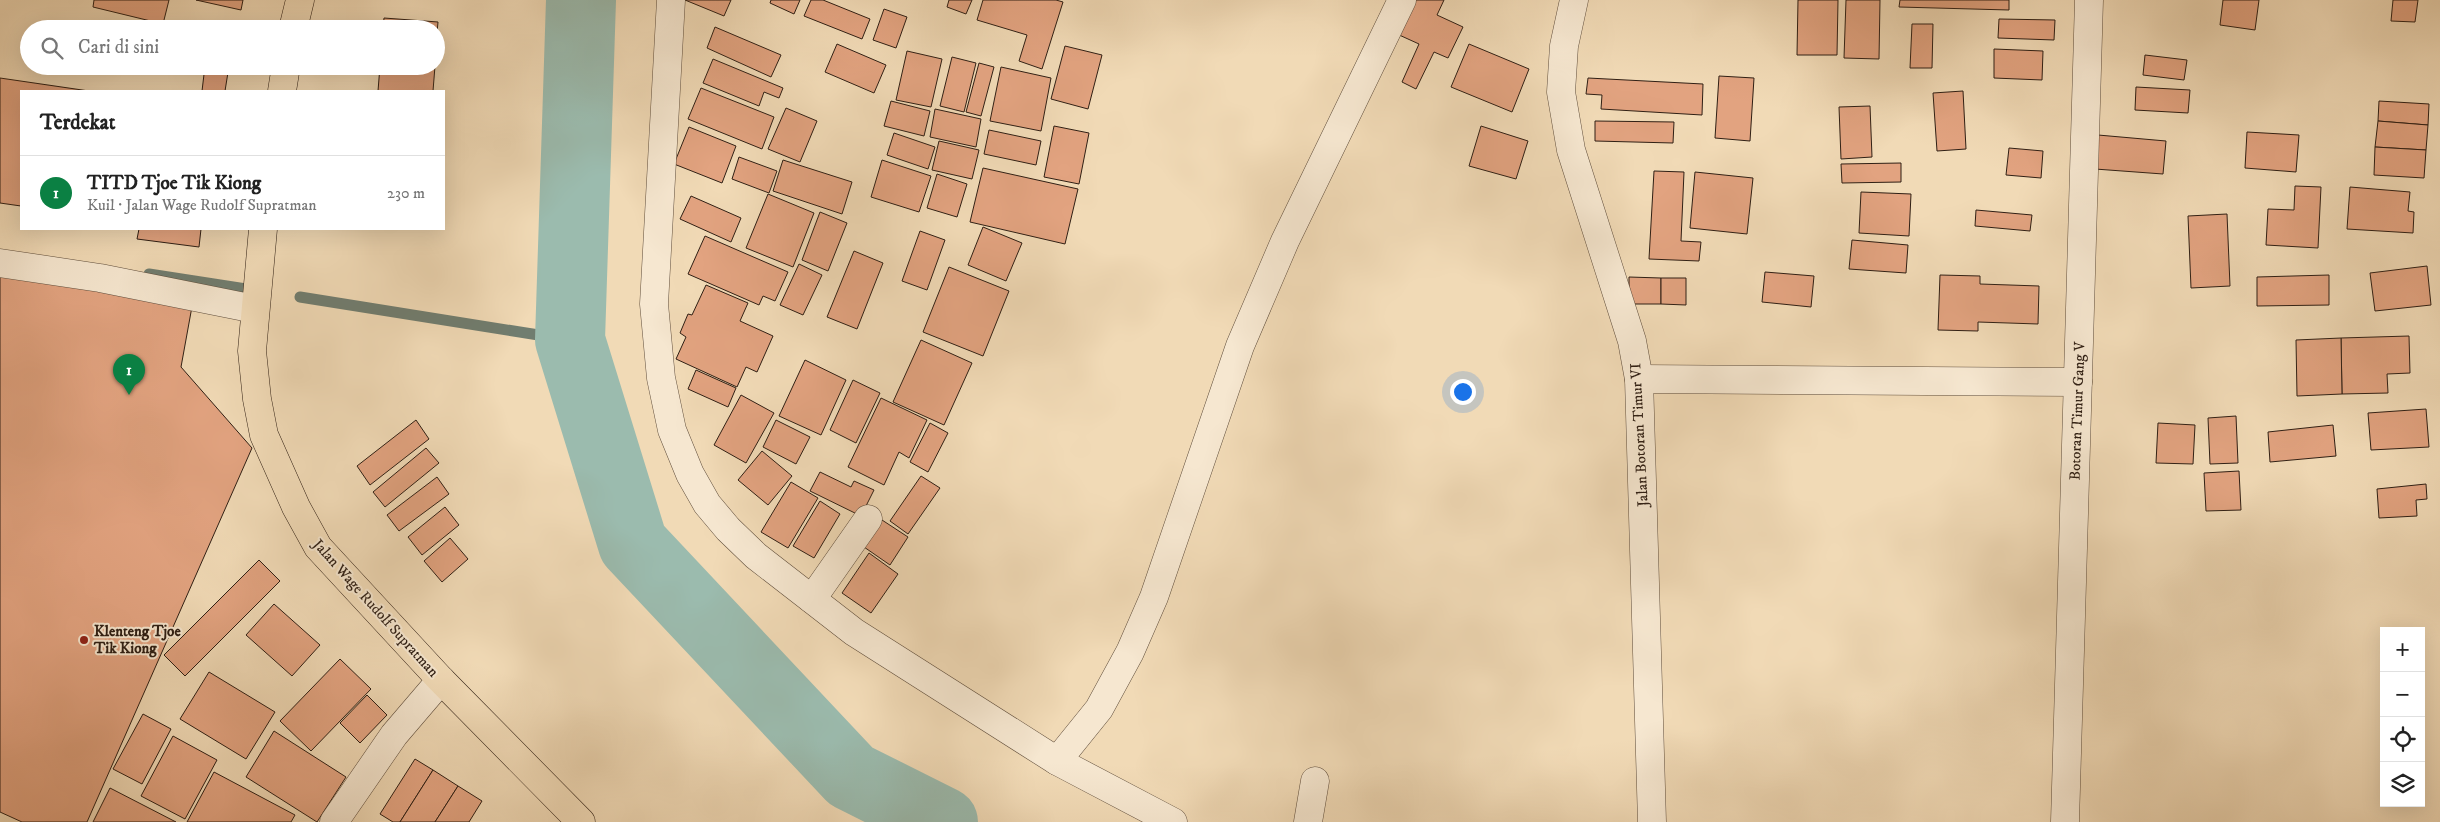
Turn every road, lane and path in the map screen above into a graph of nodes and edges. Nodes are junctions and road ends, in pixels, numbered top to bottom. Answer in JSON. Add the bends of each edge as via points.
{"nodes":[{"id":1,"x":300,"y":0,"type":"edge"},
{"id":2,"x":671,"y":0,"type":"edge"},
{"id":3,"x":1402,"y":0,"type":"edge"},
{"id":4,"x":1574,"y":0,"type":"edge"},
{"id":5,"x":2089,"y":0,"type":"edge"},
{"id":6,"x":295,"y":20,"type":"edge"},
{"id":7,"x":285,"y":75,"type":"edge"},
{"id":8,"x":282,"y":90,"type":"edge"},
{"id":9,"x":263,"y":230,"type":"edge"},
{"id":10,"x":0,"y":263,"type":"edge"},
{"id":11,"x":255,"y":308,"type":"junction"},
{"id":12,"x":1639,"y":378,"type":"junction"},
{"id":13,"x":2078,"y":382,"type":"junction"},
{"id":14,"x":868,"y":519,"type":"dead end"},
{"id":15,"x":812,"y":599,"type":"junction"},
{"id":16,"x":441,"y":680,"type":"junction"},
{"id":17,"x":1057,"y":761,"type":"junction"},
{"id":18,"x":1315,"y":781,"type":"dead end"},
{"id":19,"x":334,"y":822,"type":"edge"},
{"id":20,"x":581,"y":822,"type":"edge"},
{"id":21,"x":1173,"y":822,"type":"edge"},
{"id":22,"x":1308,"y":822,"type":"edge"},
{"id":23,"x":1652,"y":822,"type":"edge"},
{"id":24,"x":2065,"y":822,"type":"edge"}],
"edges":[{"from":1,"to":6,"type":"main road"},
{"from":2,"to":15,"type":"street","via":[[654,304],[661,378],[672,430],[690,474],[707,504],[756,556]]},
{"from":3,"to":17,"type":"street","via":[[1285,241],[1244,337],[1154,597],[1130,652],[1099,710]]},
{"from":4,"to":12,"type":"street","name":"Jalan Botoran Timur VI","via":[[1564,46],[1562,92],[1571,150],[1632,341]]},
{"from":5,"to":13,"type":"street","name":"Botoran Timur Gang V"},
{"from":7,"to":8,"type":"main road"},
{"from":9,"to":11,"type":"main road","name":"Jalan Wage Rudolf Supratman"},
{"from":10,"to":11,"type":"street","via":[[100,278]]},
{"from":11,"to":16,"type":"main road","name":"Jalan Wage Rudolf Supratman","via":[[252,351],[264,435],[296,507],[318,547]]},
{"from":12,"to":13,"type":"street"},
{"from":12,"to":23,"type":"street","name":"Jalan Botoran Timur VI"},
{"from":13,"to":24,"type":"street","name":"Botoran Timur Gang V"},
{"from":14,"to":15,"type":"street"},
{"from":15,"to":17,"type":"street","via":[[854,632]]},
{"from":16,"to":19,"type":"street","via":[[394,735]]},
{"from":16,"to":20,"type":"main road","name":"Jalan Wage Rudolf Supratman"},
{"from":17,"to":21,"type":"street"},
{"from":18,"to":22,"type":"street"}]}
